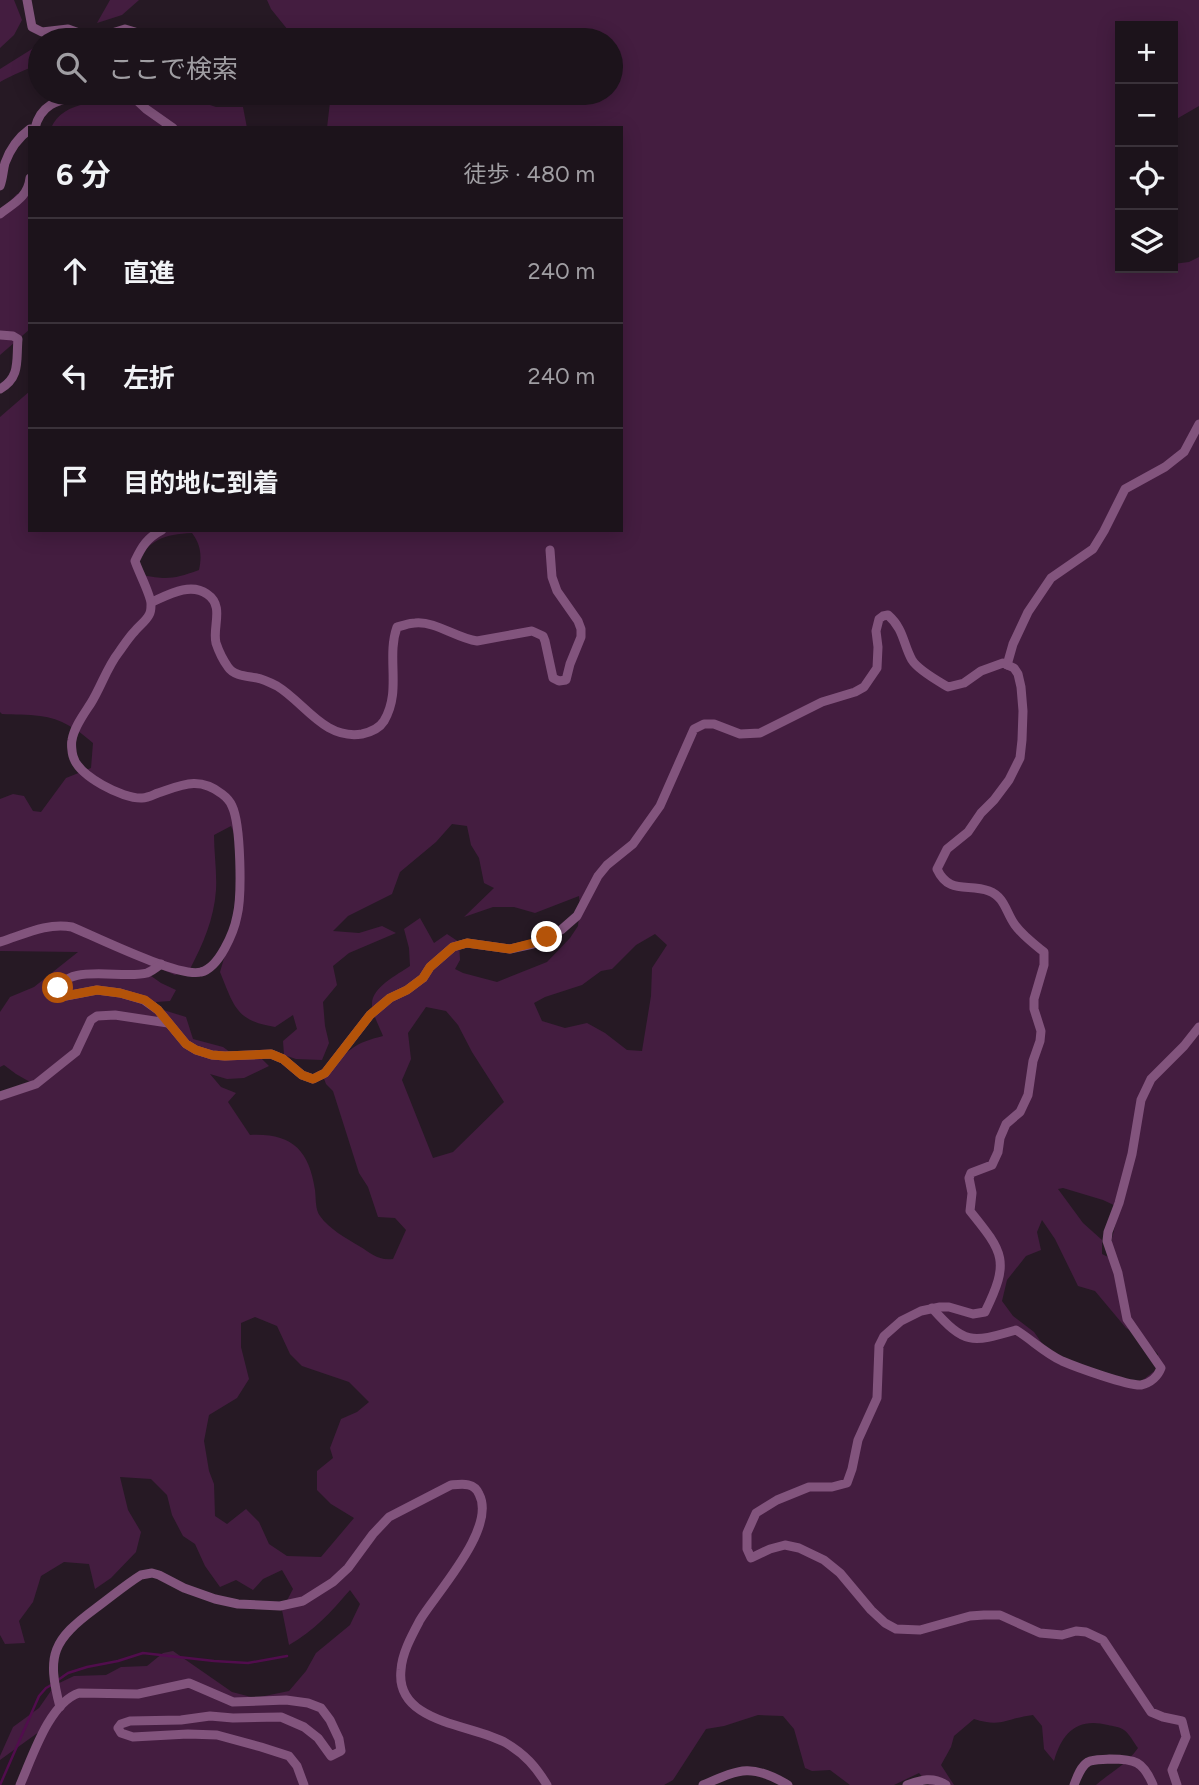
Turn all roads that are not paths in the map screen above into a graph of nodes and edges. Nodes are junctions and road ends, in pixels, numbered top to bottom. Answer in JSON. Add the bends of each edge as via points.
{"nodes":[{"id":1,"x":27,"y":0,"type":"edge"},
{"id":2,"x":35,"y":28,"type":"edge"},
{"id":3,"x":49,"y":105,"type":"edge"},
{"id":4,"x":142,"y":105,"type":"edge"},
{"id":5,"x":34,"y":126,"type":"edge"},
{"id":6,"x":170,"y":126,"type":"edge"},
{"id":7,"x":28,"y":131,"type":"edge"},
{"id":8,"x":0,"y":186,"type":"edge"},
{"id":9,"x":28,"y":188,"type":"edge"},
{"id":10,"x":0,"y":214,"type":"edge"},
{"id":11,"x":0,"y":335,"type":"edge"},
{"id":12,"x":0,"y":388,"type":"edge"},
{"id":13,"x":1199,"y":424,"type":"edge"},
{"id":14,"x":158,"y":532,"type":"edge"},
{"id":15,"x":550,"y":550,"type":"dead end"},
{"id":16,"x":152,"y":602,"type":"junction"},
{"id":17,"x":1007,"y":665,"type":"junction"},
{"id":18,"x":0,"y":942,"type":"edge"},
{"id":19,"x":161,"y":964,"type":"junction"},
{"id":20,"x":168,"y":1023,"type":"junction"},
{"id":21,"x":1199,"y":1027,"type":"edge"},
{"id":22,"x":0,"y":1096,"type":"edge"},
{"id":23,"x":932,"y":1308,"type":"junction"},
{"id":24,"x":60,"y":1707,"type":"junction"},
{"id":25,"x":20,"y":1785,"type":"edge"},
{"id":26,"x":304,"y":1785,"type":"edge"},
{"id":27,"x":547,"y":1785,"type":"edge"},
{"id":28,"x":703,"y":1785,"type":"edge"},
{"id":29,"x":788,"y":1785,"type":"edge"},
{"id":30,"x":907,"y":1785,"type":"edge"},
{"id":31,"x":946,"y":1785,"type":"edge"},
{"id":32,"x":1074,"y":1785,"type":"edge"},
{"id":33,"x":1153,"y":1785,"type":"edge"},
{"id":34,"x":1177,"y":1785,"type":"edge"}],
"edges":[{"from":1,"to":2,"type":"street"},
{"from":3,"to":5,"type":"street"},
{"from":4,"to":6,"type":"street"},
{"from":7,"to":8,"type":"street","via":[[13,146]]},
{"from":9,"to":10,"type":"street"},
{"from":11,"to":12,"type":"street","via":[[18,339],[16,372],[10,383]]},
{"from":13,"to":17,"type":"street","via":[[1184,452],[1125,489],[1093,549],[1051,578],[1028,612]]},
{"from":14,"to":16,"type":"street","via":[[141,546],[135,561]]},
{"from":15,"to":16,"type":"street","via":[[557,591],[581,629],[566,680],[553,678],[542,636],[532,631],[477,641],[426,624],[397,627],[392,703],[374,731],[360,734],[345,735],[325,726],[278,686],[230,671],[216,643],[218,615],[209,595],[197,589],[183,590]]},
{"from":16,"to":19,"type":"street","via":[[149,617],[116,655],[71,741],[73,758],[84,772],[125,794],[141,798],[202,783],[225,796],[232,807],[240,865],[240,901],[233,930],[221,954],[202,972]]},
{"from":17,"to":20,"type":"street","via":[[948,687],[914,663],[902,632],[892,618],[883,616],[876,631],[877,668],[864,687],[760,733],[740,734],[713,724],[694,729],[660,806],[633,844],[598,876],[577,916],[561,930],[510,949],[467,943],[453,947],[423,978],[370,1015],[325,1073],[313,1079],[271,1054],[225,1056],[196,1050]]},
{"from":17,"to":23,"type":"street","via":[[1014,668],[1021,688],[1020,758],[1009,780],[968,832],[947,849],[937,869],[944,881],[955,886],[989,891],[1002,898],[1014,923],[1044,952],[1034,999],[1040,1041],[1020,1112],[1006,1124],[992,1165],[971,1172],[969,1178],[970,1212],[992,1239],[999,1256],[996,1289],[985,1311],[974,1314]]},
{"from":18,"to":19,"type":"street","via":[[62,925]]},
{"from":19,"to":20,"type":"street","via":[[146,973],[77,974],[66,979],[58,994],[120,993],[145,1000]]},
{"from":20,"to":22,"type":"street","via":[[115,1014],[97,1016],[76,1052],[36,1084]]},
{"from":21,"to":23,"type":"street","via":[[1151,1079],[1108,1232],[1127,1319],[1159,1363],[1156,1379],[1141,1385],[1092,1373],[1042,1350],[1016,1331],[981,1340],[967,1338]]},
{"from":23,"to":34,"type":"street","via":[[901,1321],[879,1346],[877,1398],[854,1451],[847,1483],[809,1486],[756,1513],[747,1533],[751,1558],[785,1545],[824,1560],[871,1610],[896,1629],[920,1630],[970,1616],[1000,1615],[1040,1633],[1086,1632],[1103,1640],[1151,1712],[1182,1721],[1186,1737],[1172,1770]]},
{"from":24,"to":25,"type":"street"},
{"from":24,"to":26,"type":"street","via":[[79,1693],[138,1694],[189,1683],[233,1702],[308,1703],[321,1708],[330,1720],[339,1739],[341,1751],[337,1754],[331,1756],[304,1727],[281,1717],[130,1721],[118,1728],[133,1737],[217,1735],[278,1752],[289,1756]]},
{"from":24,"to":27,"type":"street","via":[[54,1666],[60,1640],[141,1575],[152,1573],[238,1604],[280,1606],[303,1601],[348,1568],[389,1517],[452,1485],[471,1485],[481,1496],[484,1511],[459,1565],[411,1639],[401,1682],[418,1709],[504,1742],[530,1760]]},
{"from":28,"to":29,"type":"street","via":[[746,1769]]},
{"from":30,"to":31,"type":"street","via":[[928,1778]]},
{"from":32,"to":33,"type":"street","via":[[1086,1762],[1128,1759],[1140,1764]]}]}
